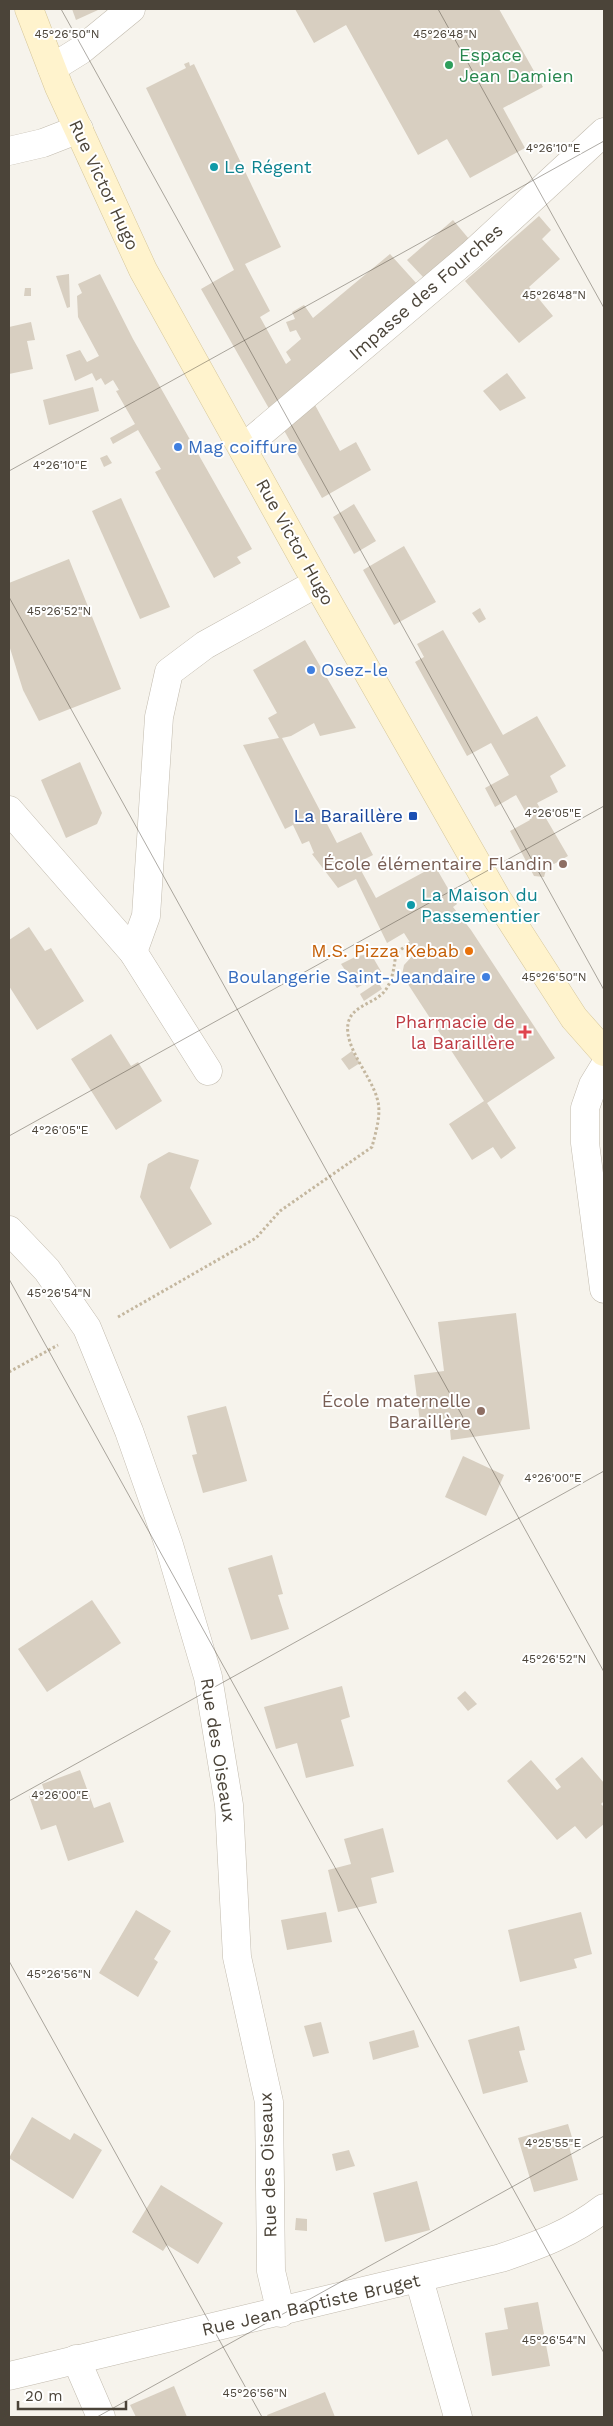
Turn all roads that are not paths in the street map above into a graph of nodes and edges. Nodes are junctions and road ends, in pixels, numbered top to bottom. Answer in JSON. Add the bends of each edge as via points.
{"nodes":[{"id":1,"x":29,"y":9,"type":"edge"},
{"id":2,"x":131,"y":9,"type":"edge"},
{"id":3,"x":52,"y":68,"type":"junction"},
{"id":4,"x":79,"y":130,"type":"junction"},
{"id":5,"x":604,"y":132,"type":"edge"},
{"id":6,"x":9,"y":151,"type":"edge"},
{"id":7,"x":243,"y":448,"type":"junction"},
{"id":8,"x":317,"y":582,"type":"junction"},
{"id":9,"x":9,"y":810,"type":"edge"},
{"id":10,"x":133,"y":952,"type":"junction"},
{"id":11,"x":604,"y":1052,"type":"edge"},
{"id":12,"x":604,"y":1067,"type":"edge"},
{"id":13,"x":208,"y":1071,"type":"dead end"},
{"id":14,"x":9,"y":1230,"type":"edge"},
{"id":15,"x":604,"y":1289,"type":"edge"},
{"id":16,"x":604,"y":2208,"type":"edge"},
{"id":17,"x":419,"y":2279,"type":"junction"},
{"id":18,"x":281,"y":2313,"type":"junction"},
{"id":19,"x":76,"y":2359,"type":"junction"},
{"id":20,"x":9,"y":2376,"type":"edge"},
{"id":21,"x":102,"y":2417,"type":"edge"},
{"id":22,"x":458,"y":2417,"type":"edge"}],
"edges":[{"from":1,"to":3,"type":"main road","name":"Rue Victor Hugo"},
{"from":2,"to":3,"type":"street","via":[[81,50]]},
{"from":3,"to":4,"type":"main road","name":"Rue Victor Hugo"},
{"from":4,"to":6,"type":"street"},
{"from":4,"to":7,"type":"main road","name":"Rue Victor Hugo","via":[[143,270]]},
{"from":5,"to":7,"type":"street","name":"Impasse des Fourches","via":[[471,255]]},
{"from":7,"to":8,"type":"main road","name":"Rue Victor Hugo"},
{"from":8,"to":10,"type":"street","via":[[205,645],[169,672],[159,717],[146,916]]},
{"from":8,"to":11,"type":"main road","name":"Rue Victor Hugo","via":[[496,897],[574,1018]]},
{"from":9,"to":10,"type":"street"},
{"from":10,"to":13,"type":"street"},
{"from":12,"to":15,"type":"street","via":[[585,1108],[586,1143]]},
{"from":14,"to":18,"type":"street","name":"Rue des Oiseaux","via":[[47,1270],[87,1328],[170,1545],[208,1677],[229,1805],[237,1957],[269,2102],[271,2270]]},
{"from":16,"to":17,"type":"street","name":"Rue Jean Baptiste Bruget","via":[[581,2226],[542,2244]]},
{"from":17,"to":18,"type":"street","name":"Rue Jean Baptiste Bruget"},
{"from":17,"to":22,"type":"street"},
{"from":18,"to":19,"type":"street","name":"Rue Jean Baptiste Bruget"},
{"from":19,"to":20,"type":"street","name":"Rue Jean Baptiste Bruget"},
{"from":19,"to":21,"type":"street"}]}
